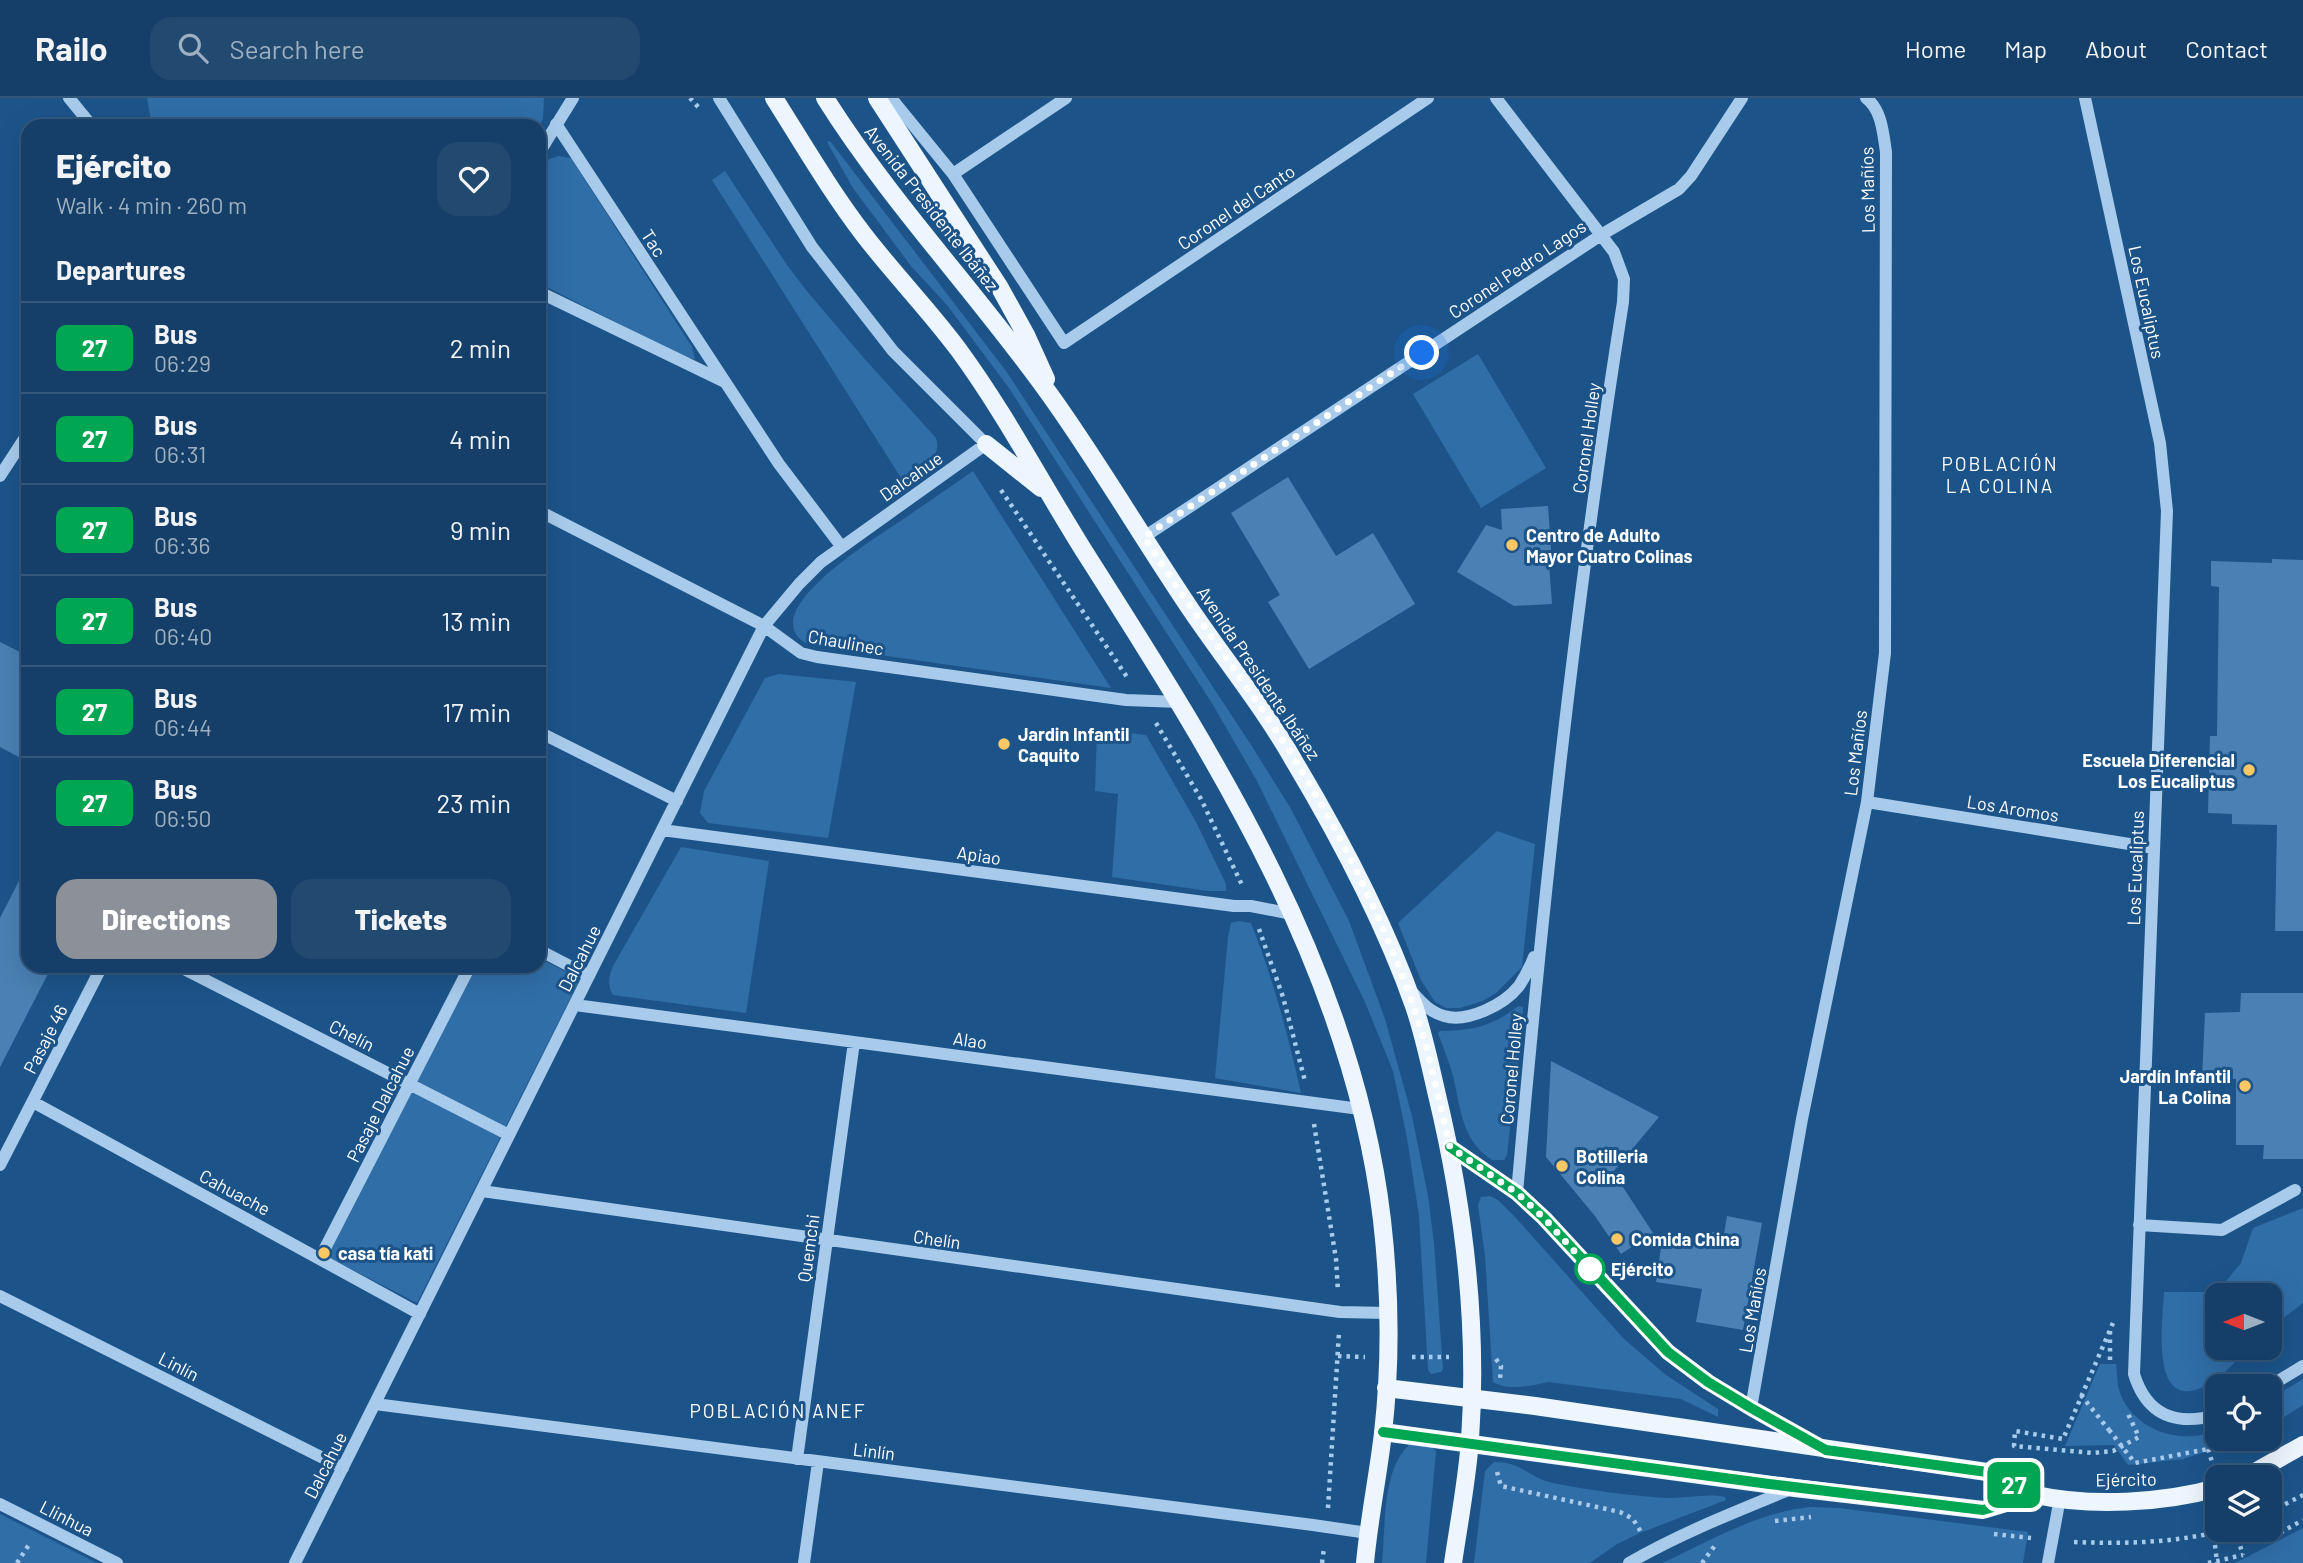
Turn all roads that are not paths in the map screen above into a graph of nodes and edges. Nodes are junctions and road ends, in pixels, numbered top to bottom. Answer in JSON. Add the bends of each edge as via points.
{"nodes":[{"id":1,"x":69,"y":98,"type":"edge"},
{"id":2,"x":572,"y":98,"type":"edge"},
{"id":3,"x":719,"y":98,"type":"edge"},
{"id":4,"x":774,"y":98,"type":"edge"},
{"id":5,"x":825,"y":98,"type":"edge"},
{"id":6,"x":877,"y":98,"type":"edge"},
{"id":7,"x":891,"y":98,"type":"edge"},
{"id":8,"x":1066,"y":98,"type":"edge"},
{"id":9,"x":1428,"y":98,"type":"edge"},
{"id":10,"x":1496,"y":98,"type":"edge"},
{"id":11,"x":1742,"y":98,"type":"edge"},
{"id":12,"x":1866,"y":98,"type":"edge"},
{"id":13,"x":2089,"y":99,"type":"edge"},
{"id":14,"x":86,"y":119,"type":"edge"},
{"id":15,"x":556,"y":124,"type":"junction"},
{"id":16,"x":546,"y":141,"type":"edge"},
{"id":17,"x":953,"y":174,"type":"junction"},
{"id":18,"x":1601,"y":234,"type":"junction"},
{"id":19,"x":546,"y":295,"type":"edge"},
{"id":20,"x":1064,"y":344,"type":"joint"},
{"id":21,"x":723,"y":382,"type":"junction"},
{"id":22,"x":1055,"y":402,"type":"junction"},
{"id":23,"x":21,"y":444,"type":"edge"},
{"id":24,"x":986,"y":444,"type":"junction"},
{"id":25,"x":0,"y":476,"type":"edge"},
{"id":26,"x":1051,"y":496,"type":"junction"},
{"id":27,"x":546,"y":515,"type":"edge"},
{"id":28,"x":1144,"y":537,"type":"junction"},
{"id":29,"x":841,"y":546,"type":"junction"},
{"id":30,"x":764,"y":626,"type":"junction"},
{"id":31,"x":1180,"y":702,"type":"junction"},
{"id":32,"x":546,"y":736,"type":"edge"},
{"id":33,"x":677,"y":801,"type":"junction"},
{"id":34,"x":1867,"y":802,"type":"junction"},
{"id":35,"x":662,"y":830,"type":"junction"},
{"id":36,"x":2154,"y":848,"type":"junction"},
{"id":37,"x":1292,"y":914,"type":"junction"},
{"id":38,"x":1539,"y":947,"type":"junction"},
{"id":39,"x":546,"y":954,"type":"edge"},
{"id":40,"x":98,"y":973,"type":"edge"},
{"id":41,"x":192,"y":973,"type":"edge"},
{"id":42,"x":466,"y":973,"type":"edge"},
{"id":43,"x":589,"y":976,"type":"junction"},
{"id":44,"x":1406,"y":986,"type":"junction"},
{"id":45,"x":575,"y":1005,"type":"junction"},
{"id":46,"x":854,"y":1042,"type":"junction"},
{"id":47,"x":410,"y":1084,"type":"junction"},
{"id":48,"x":33,"y":1102,"type":"junction"},
{"id":49,"x":1360,"y":1109,"type":"junction"},
{"id":50,"x":509,"y":1135,"type":"junction"},
{"id":51,"x":1450,"y":1147,"type":"junction"},
{"id":52,"x":0,"y":1165,"type":"edge"},
{"id":53,"x":2295,"y":1190,"type":"dead end"},
{"id":54,"x":482,"y":1191,"type":"junction"},
{"id":55,"x":1517,"y":1193,"type":"junction"},
{"id":56,"x":2139,"y":1225,"type":"junction"},
{"id":57,"x":827,"y":1241,"type":"junction"},
{"id":58,"x":320,"y":1258,"type":"junction"},
{"id":59,"x":0,"y":1296,"type":"edge"},
{"id":60,"x":1388,"y":1313,"type":"junction"},
{"id":61,"x":420,"y":1314,"type":"junction"},
{"id":62,"x":2303,"y":1366,"type":"edge"},
{"id":63,"x":2282,"y":1379,"type":"edge"},
{"id":64,"x":1386,"y":1388,"type":"junction"},
{"id":65,"x":1472,"y":1398,"type":"junction"},
{"id":66,"x":375,"y":1404,"type":"junction"},
{"id":67,"x":1751,"y":1408,"type":"junction"},
{"id":68,"x":2205,"y":1416,"type":"edge"},
{"id":69,"x":1383,"y":1432,"type":"junction"},
{"id":70,"x":1470,"y":1444,"type":"junction"},
{"id":71,"x":2303,"y":1445,"type":"edge"},
{"id":72,"x":1826,"y":1450,"type":"junction"},
{"id":73,"x":797,"y":1459,"type":"junction"},
{"id":74,"x":818,"y":1462,"type":"junction"},
{"id":75,"x":2267,"y":1465,"type":"edge"},
{"id":76,"x":343,"y":1468,"type":"junction"},
{"id":77,"x":1795,"y":1488,"type":"junction"},
{"id":78,"x":2205,"y":1491,"type":"edge"},
{"id":79,"x":2034,"y":1495,"type":"junction"},
{"id":80,"x":2060,"y":1498,"type":"junction"},
{"id":81,"x":0,"y":1504,"type":"edge"},
{"id":82,"x":1368,"y":1533,"type":"junction"},
{"id":83,"x":117,"y":1563,"type":"edge"},
{"id":84,"x":295,"y":1563,"type":"edge"},
{"id":85,"x":804,"y":1563,"type":"edge"},
{"id":86,"x":1359,"y":1563,"type":"edge"},
{"id":87,"x":1365,"y":1563,"type":"edge"},
{"id":88,"x":1453,"y":1563,"type":"edge"},
{"id":89,"x":1629,"y":1563,"type":"edge"},
{"id":90,"x":2048,"y":1563,"type":"edge"}],
"edges":[{"from":1,"to":14,"type":"street"},
{"from":2,"to":15,"type":"street"},
{"from":3,"to":24,"type":"street","via":[[812,247],[893,351]]},
{"from":4,"to":26,"type":"main road","via":[[862,232],[990,395]]},
{"from":5,"to":22,"type":"main road","name":"Avenida Presidente Ibáñez","via":[[892,195]]},
{"from":6,"to":22,"type":"main road","via":[[1000,288]]},
{"from":7,"to":17,"type":"street","name":"Avenida Presidente Ibáñez"},
{"from":8,"to":17,"type":"street"},
{"from":9,"to":20,"type":"street","name":"Coronel del Canto"},
{"from":10,"to":18,"type":"street","name":"Coronel Holley"},
{"from":11,"to":18,"type":"street","name":"Coronel Pedro Lagos","via":[[1679,189]]},
{"from":12,"to":34,"type":"street","name":"Los Mañíos","via":[[1878,113],[1886,152],[1885,653]]},
{"from":13,"to":36,"type":"street","name":"Los Eucaliptus","via":[[2166,491]]},
{"from":15,"to":16,"type":"street"},
{"from":15,"to":21,"type":"street","name":"Tac"},
{"from":17,"to":20,"type":"street","name":"Avenida Presidente Ibáñez"},
{"from":18,"to":28,"type":"street","name":"Coronel Pedro Lagos"},
{"from":18,"to":38,"type":"street","name":"Coronel Holley","via":[[1620,265],[1623,302]]},
{"from":19,"to":21,"type":"street","name":"Tac"},
{"from":21,"to":29,"type":"street","name":"Tac"},
{"from":22,"to":28,"type":"main road","name":"Avenida Presidente Ibáñez"},
{"from":23,"to":25,"type":"street"},
{"from":24,"to":26,"type":"main road"},
{"from":24,"to":29,"type":"street","name":"Dalcahue"},
{"from":26,"to":31,"type":"main road"},
{"from":27,"to":30,"type":"street","name":"Chaulinec"},
{"from":28,"to":44,"type":"main road","name":"Avenida Presidente Ibáñez","via":[[1294,760],[1346,854]]},
{"from":29,"to":30,"type":"street","name":"Dalcahue","via":[[799,583]]},
{"from":30,"to":31,"type":"street","name":"Chaulinec","via":[[787,645],[817,657],[1126,700]]},
{"from":30,"to":33,"type":"street","name":"Dalcahue"},
{"from":31,"to":37,"type":"main road","via":[[1238,804]]},
{"from":32,"to":33,"type":"street"},
{"from":33,"to":35,"type":"street","name":"Dalcahue"},
{"from":34,"to":36,"type":"street","name":"Los Aromos"},
{"from":34,"to":67,"type":"street","name":"Los Mañíos","via":[[1802,1119]]},
{"from":35,"to":37,"type":"street","name":"Apiao"},
{"from":35,"to":43,"type":"street","name":"Dalcahue"},
{"from":36,"to":56,"type":"street","name":"Los Eucaliptus"},
{"from":37,"to":49,"type":"main road","via":[[1328,1002]]},
{"from":38,"to":44,"type":"street","name":"Coronel Holley","via":[[1517,988],[1496,1005],[1468,1016],[1437,1014]]},
{"from":38,"to":55,"type":"street","name":"Coronel Holley"},
{"from":39,"to":43,"type":"street"},
{"from":40,"to":48,"type":"street","name":"Pasaje 46"},
{"from":41,"to":47,"type":"street","name":"Chelín"},
{"from":42,"to":47,"type":"street","name":"Pasaje Dalcahue"},
{"from":43,"to":45,"type":"street","name":"Dalcahue"},
{"from":44,"to":51,"type":"main road","name":"Avenida Presidente Ibáñez"},
{"from":45,"to":46,"type":"street","name":"Alao"},
{"from":45,"to":50,"type":"street","name":"Dalcahue"},
{"from":46,"to":49,"type":"street","name":"Alao"},
{"from":46,"to":57,"type":"street","name":"Quemchi"},
{"from":47,"to":50,"type":"street","name":"Chelín"},
{"from":47,"to":58,"type":"street","name":"Pasaje Dalcahue"},
{"from":48,"to":52,"type":"street","name":"Pasaje 46"},
{"from":48,"to":58,"type":"street","name":"Cahuache"},
{"from":49,"to":60,"type":"main road","via":[[1381,1216]]},
{"from":50,"to":54,"type":"street","name":"Dalcahue"},
{"from":51,"to":55,"type":"street","name":"Ejército"},
{"from":51,"to":65,"type":"main road","name":"Avenida Presidente Ibáñez","via":[[1469,1289]]},
{"from":53,"to":56,"type":"street","via":[[2222,1230]]},
{"from":54,"to":57,"type":"street","name":"Chelín"},
{"from":54,"to":61,"type":"street","name":"Dalcahue"},
{"from":55,"to":67,"type":"street","name":"Ejército","via":[[1668,1352]]},
{"from":56,"to":68,"type":"street","name":"Los Eucaliptus","via":[[2133,1360],[2139,1390],[2169,1417]]},
{"from":57,"to":60,"type":"street","name":"Chelín","via":[[1339,1312]]},
{"from":57,"to":73,"type":"street","name":"Quemchi"},
{"from":58,"to":61,"type":"street","name":"Cahuache"},
{"from":59,"to":76,"type":"street","name":"Linlín"},
{"from":60,"to":64,"type":"main road"},
{"from":61,"to":66,"type":"street","name":"Dalcahue"},
{"from":62,"to":63,"type":"street"},
{"from":64,"to":65,"type":"main road","name":"Ejército"},
{"from":64,"to":69,"type":"main road"},
{"from":65,"to":70,"type":"main road","name":"Avenida Presidente Ibáñez"},
{"from":65,"to":72,"type":"main road","name":"Ejército"},
{"from":66,"to":73,"type":"street","name":"Linlín"},
{"from":66,"to":76,"type":"street","name":"Dalcahue"},
{"from":67,"to":72,"type":"street","name":"Ejército"},
{"from":69,"to":70,"type":"main road","name":"Ejército"},
{"from":69,"to":82,"type":"main road"},
{"from":70,"to":77,"type":"main road","name":"Ejército"},
{"from":70,"to":88,"type":"main road","name":"Avenida Presidente Ibáñez"},
{"from":71,"to":75,"type":"main road"},
{"from":72,"to":79,"type":"main road","name":"Ejército","via":[[1987,1472]]},
{"from":73,"to":74,"type":"street","name":"Linlín"},
{"from":74,"to":82,"type":"street","name":"Linlín"},
{"from":74,"to":85,"type":"street"},
{"from":76,"to":84,"type":"street","name":"Dalcahue"},
{"from":77,"to":79,"type":"main road","name":"Ejército","via":[[1983,1510]]},
{"from":77,"to":89,"type":"street","name":"Ejército","via":[[1711,1521]]},
{"from":78,"to":80,"type":"main road","name":"Ejército","via":[[2156,1500]]},
{"from":79,"to":80,"type":"main road","name":"Ejército"},
{"from":80,"to":90,"type":"street"},
{"from":81,"to":83,"type":"street","name":"Llinhua"},
{"from":82,"to":86,"type":"street"},
{"from":82,"to":87,"type":"main road"}]}
